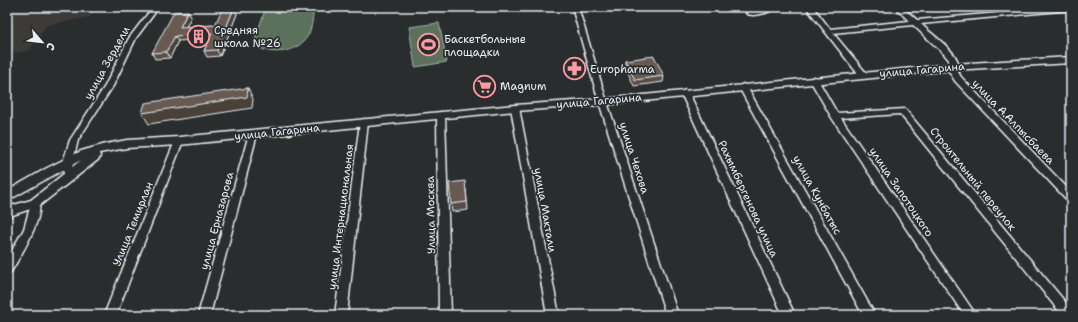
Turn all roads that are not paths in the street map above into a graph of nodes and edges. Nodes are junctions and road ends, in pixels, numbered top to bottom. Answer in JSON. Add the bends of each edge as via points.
{"nodes":[{"id":1,"x":156,"y":7,"type":"edge"},
{"id":2,"x":575,"y":7,"type":"edge"},
{"id":3,"x":766,"y":7,"type":"edge"},
{"id":4,"x":809,"y":7,"type":"edge"},
{"id":5,"x":898,"y":7,"type":"edge"},
{"id":6,"x":1071,"y":8,"type":"edge"},
{"id":7,"x":749,"y":13,"type":"dead end"},
{"id":8,"x":915,"y":23,"type":"junction"},
{"id":9,"x":828,"y":31,"type":"junction"},
{"id":10,"x":1071,"y":60,"type":"edge"},
{"id":11,"x":953,"y":67,"type":"junction"},
{"id":12,"x":864,"y":76,"type":"junction"},
{"id":13,"x":814,"y":80,"type":"junction"},
{"id":14,"x":743,"y":87,"type":"junction"},
{"id":15,"x":685,"y":93,"type":"junction"},
{"id":16,"x":603,"y":102,"type":"junction"},
{"id":17,"x":515,"y":108,"type":"junction"},
{"id":18,"x":440,"y":115,"type":"junction"},
{"id":19,"x":835,"y":116,"type":"junction"},
{"id":20,"x":364,"y":122,"type":"junction"},
{"id":21,"x":253,"y":134,"type":"junction"},
{"id":22,"x":179,"y":141,"type":"junction"},
{"id":23,"x":128,"y":144,"type":"junction"},
{"id":24,"x":69,"y":161,"type":"junction"},
{"id":25,"x":68,"y":176,"type":"junction"},
{"id":26,"x":39,"y":179,"type":"junction"},
{"id":27,"x":52,"y":190,"type":"junction"},
{"id":28,"x":7,"y":197,"type":"edge"},
{"id":29,"x":1071,"y":198,"type":"edge"},
{"id":30,"x":35,"y":203,"type":"junction"},
{"id":31,"x":7,"y":212,"type":"edge"},
{"id":32,"x":7,"y":269,"type":"edge"},
{"id":33,"x":110,"y":315,"type":"edge"},
{"id":34,"x":204,"y":315,"type":"edge"},
{"id":35,"x":341,"y":315,"type":"edge"},
{"id":36,"x":445,"y":315,"type":"edge"},
{"id":37,"x":553,"y":315,"type":"edge"},
{"id":38,"x":672,"y":315,"type":"edge"},
{"id":39,"x":789,"y":315,"type":"edge"},
{"id":40,"x":869,"y":315,"type":"edge"},
{"id":41,"x":970,"y":315,"type":"edge"},
{"id":42,"x":1069,"y":315,"type":"edge"}],
"edges":[{"from":1,"to":24,"type":"street","name":"улица Зердели","via":[[133,38],[109,86],[74,140]]},
{"from":2,"to":16,"type":"street","name":"улица Чехова"},
{"from":3,"to":7,"type":"street","via":[[768,10]]},
{"from":4,"to":9,"type":"street"},
{"from":5,"to":8,"type":"street","name":"улица А.Алпысбаева"},
{"from":6,"to":8,"type":"street"},
{"from":8,"to":9,"type":"street"},
{"from":8,"to":11,"type":"street","name":"улица А.Алпысбаева","via":[[947,52],[953,60]]},
{"from":9,"to":12,"type":"street"},
{"from":10,"to":11,"type":"main road","name":"улица Гагарина"},
{"from":11,"to":12,"type":"main road","name":"улица Гагарина"},
{"from":11,"to":29,"type":"street","name":"улица А.Алпысбаева","via":[[958,80]]},
{"from":12,"to":13,"type":"main road","name":"улица Гагарина"},
{"from":13,"to":14,"type":"main road","name":"улица Гагарина"},
{"from":13,"to":19,"type":"street","name":"улица Запотоцкого"},
{"from":14,"to":15,"type":"main road","name":"улица Гагарина"},
{"from":14,"to":40,"type":"street","name":"улица Кунбатыс"},
{"from":15,"to":16,"type":"main road","name":"улица Гагарина"},
{"from":15,"to":39,"type":"street","name":"Рахымбергенова улица"},
{"from":16,"to":17,"type":"main road","name":"улица Гагарина"},
{"from":16,"to":38,"type":"street","name":"улица Чехова"},
{"from":17,"to":18,"type":"main road","name":"улица Гагарина"},
{"from":17,"to":37,"type":"street","name":"улица Мактали"},
{"from":18,"to":20,"type":"main road","name":"улица Гагарина"},
{"from":18,"to":36,"type":"street","name":"Улица Москва"},
{"from":19,"to":41,"type":"street","name":"улица Запотоцкого"},
{"from":19,"to":42,"type":"street","name":"Строительный переулок","via":[[902,111]]},
{"from":20,"to":21,"type":"main road","name":"улица Гагарина"},
{"from":20,"to":35,"type":"street","name":"улица Интернациональная"},
{"from":21,"to":22,"type":"main road","name":"улица Гагарина"},
{"from":21,"to":34,"type":"street","name":"улица Ерназарова"},
{"from":22,"to":23,"type":"main road","name":"улица Гагарина"},
{"from":22,"to":33,"type":"street","name":"Улица Темирлан"},
{"from":23,"to":24,"type":"main road","name":"улица Гагарина","via":[[98,150]]},
{"from":23,"to":25,"type":"main road","name":"улица Гагарина","via":[[99,153]]},
{"from":24,"to":25,"type":"street","name":"улица Зердели"},
{"from":24,"to":26,"type":"main road","name":"улица Гагарина"},
{"from":25,"to":27,"type":"main road","name":"улица Гагарина"},
{"from":26,"to":27,"type":"main road","via":[[48,182]]},
{"from":26,"to":28,"type":"main road","name":"улица Гагарина"},
{"from":27,"to":30,"type":"main road","name":"улица Гагарина"},
{"from":30,"to":31,"type":"main road","name":"улица Гагарина"},
{"from":30,"to":32,"type":"street","via":[[32,223]]}]}
